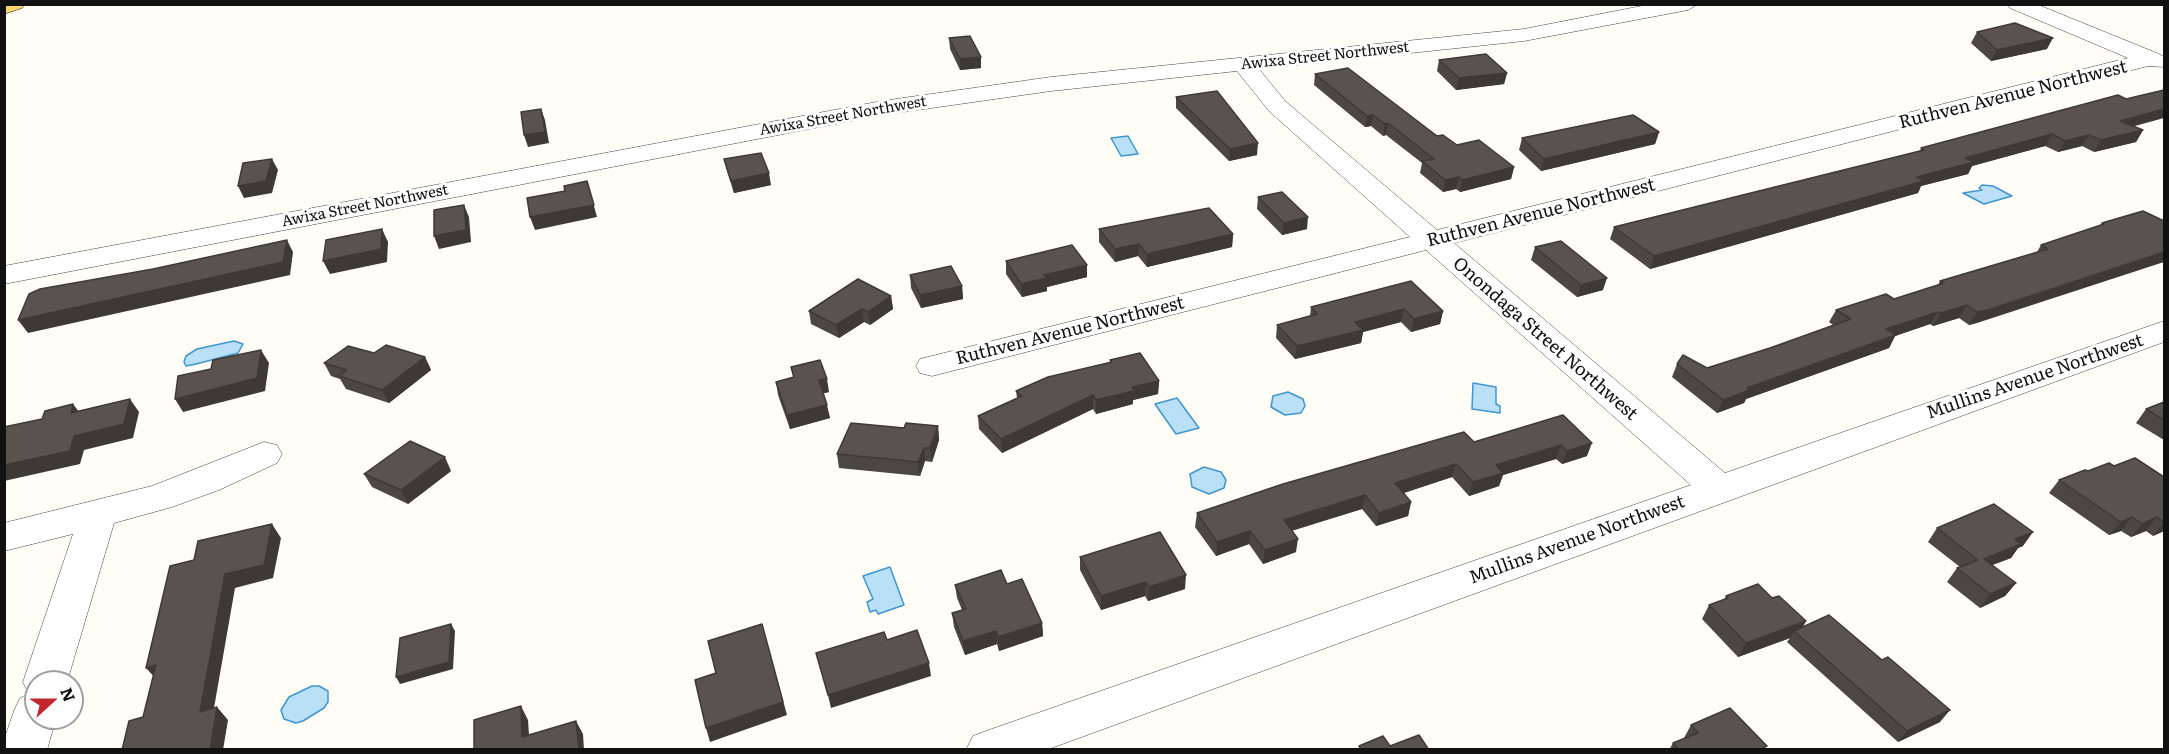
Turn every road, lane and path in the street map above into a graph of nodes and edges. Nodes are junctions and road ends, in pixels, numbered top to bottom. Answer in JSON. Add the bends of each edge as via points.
{"nodes":[{"id":1,"x":1577,"y":4,"type":"edge"},
{"id":2,"x":1688,"y":4,"type":"edge"},
{"id":3,"x":2017,"y":4,"type":"edge"},
{"id":4,"x":1607,"y":20,"type":"junction"},
{"id":5,"x":2158,"y":62,"type":"edge"},
{"id":6,"x":1243,"y":64,"type":"junction"},
{"id":7,"x":1431,"y":240,"type":"junction"},
{"id":8,"x":4,"y":275,"type":"edge"},
{"id":9,"x":2164,"y":331,"type":"edge"},
{"id":10,"x":932,"y":366,"type":"dead end"},
{"id":11,"x":264,"y":454,"type":"dead end"},
{"id":12,"x":1719,"y":489,"type":"junction"},
{"id":13,"x":98,"y":514,"type":"junction"},
{"id":14,"x":4,"y":537,"type":"edge"},
{"id":15,"x":49,"y":670,"type":"edge"},
{"id":16,"x":30,"y":730,"type":"edge"},
{"id":17,"x":24,"y":750,"type":"edge"},
{"id":18,"x":989,"y":750,"type":"edge"}],
"edges":[{"from":1,"to":4,"type":"street"},
{"from":2,"to":4,"type":"street","name":"Awixa Street Northwest"},
{"from":3,"to":5,"type":"street"},
{"from":4,"to":6,"type":"street","name":"Awixa Street Northwest","via":[[1497,38]]},
{"from":5,"to":7,"type":"street","name":"Ruthven Avenue Northwest"},
{"from":6,"to":7,"type":"street","name":"Onondaga Street Northwest","via":[[1277,106]]},
{"from":6,"to":8,"type":"street","name":"Awixa Street Northwest","via":[[1052,84],[858,112]]},
{"from":7,"to":10,"type":"street","name":"Ruthven Avenue Northwest"},
{"from":7,"to":12,"type":"street","name":"Onondaga Street Northwest"},
{"from":9,"to":12,"type":"street","name":"Mullins Avenue Northwest"},
{"from":11,"to":13,"type":"street","via":[[159,498]]},
{"from":12,"to":18,"type":"street","name":"Mullins Avenue Northwest"},
{"from":13,"to":14,"type":"street"},
{"from":13,"to":15,"type":"street"},
{"from":16,"to":17,"type":"street"}]}
